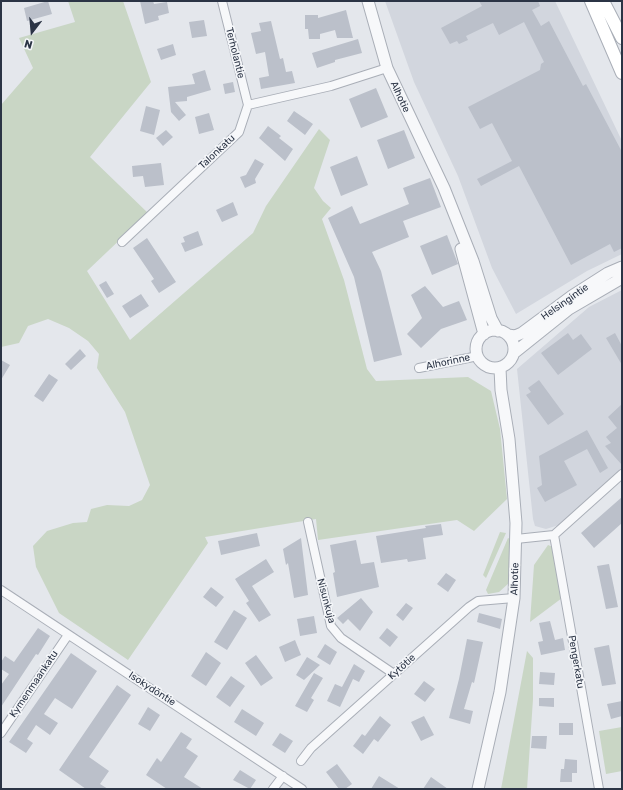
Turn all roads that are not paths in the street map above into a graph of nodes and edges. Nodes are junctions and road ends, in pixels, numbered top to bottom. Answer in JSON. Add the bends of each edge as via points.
{"nodes":[{"id":1,"x":222,"y":1,"type":"edge"},
{"id":2,"x":368,"y":1,"type":"edge"},
{"id":3,"x":591,"y":1,"type":"edge"},
{"id":4,"x":603,"y":1,"type":"edge"},
{"id":5,"x":622,"y":38,"type":"edge"},
{"id":6,"x":387,"y":68,"type":"junction"},
{"id":7,"x":622,"y":73,"type":"edge"},
{"id":8,"x":248,"y":105,"type":"junction"},
{"id":9,"x":444,"y":188,"type":"junction"},
{"id":10,"x":122,"y":242,"type":"dead end"},
{"id":11,"x":622,"y":267,"type":"edge"},
{"id":12,"x":622,"y":278,"type":"edge"},
{"id":13,"x":503,"y":333,"type":"junction"},
{"id":14,"x":484,"y":334,"type":"junction"},
{"id":15,"x":514,"y":354,"type":"junction"},
{"id":16,"x":478,"y":356,"type":"junction"},
{"id":17,"x":419,"y":368,"type":"dead end"},
{"id":18,"x":500,"y":368,"type":"junction"},
{"id":19,"x":622,"y":474,"type":"edge"},
{"id":20,"x":308,"y":522,"type":"dead end"},
{"id":21,"x":554,"y":535,"type":"junction"},
{"id":22,"x":516,"y":539,"type":"junction"},
{"id":23,"x":1,"y":590,"type":"edge"},
{"id":24,"x":514,"y":598,"type":"junction"},
{"id":25,"x":68,"y":635,"type":"junction"},
{"id":26,"x":394,"y":674,"type":"junction"},
{"id":27,"x":1,"y":733,"type":"edge"},
{"id":28,"x":301,"y":761,"type":"dead end"},
{"id":29,"x":283,"y":776,"type":"junction"},
{"id":30,"x":274,"y":789,"type":"edge"},
{"id":31,"x":302,"y":789,"type":"edge"},
{"id":32,"x":478,"y":789,"type":"edge"},
{"id":33,"x":599,"y":789,"type":"edge"}],
"edges":[{"from":1,"to":8,"type":"street","name":"Terholantie"},
{"from":2,"to":6,"type":"street","name":"Alhotie"},
{"from":3,"to":7,"type":"main road"},
{"from":4,"to":5,"type":"main road"},
{"from":6,"to":8,"type":"street","via":[[331,86]]},
{"from":6,"to":9,"type":"street","name":"Alhotie"},
{"from":8,"to":10,"type":"street","name":"Talonkatu","via":[[238,132]]},
{"from":9,"to":13,"type":"street","name":"Alhotie","via":[[473,261],[491,318]]},
{"from":9,"to":14,"type":"street","name":"Alhotie"},
{"from":11,"to":13,"type":"street","name":"Helsingintie","via":[[572,296],[522,333],[515,336]]},
{"from":12,"to":15,"type":"street","name":"Helsingintie","via":[[569,309]]},
{"from":13,"to":14,"type":"street","via":[[491,331]]},
{"from":13,"to":15,"type":"street","via":[[512,340]]},
{"from":14,"to":16,"type":"street","via":[[477,344]]},
{"from":15,"to":18,"type":"street","via":[[508,363]]},
{"from":16,"to":17,"type":"street","name":"Alhorinne"},
{"from":16,"to":18,"type":"street","via":[[486,366]]},
{"from":18,"to":22,"type":"street","name":"Alhotie","via":[[509,439]]},
{"from":19,"to":21,"type":"street"},
{"from":20,"to":26,"type":"street","name":"Nisunkuja","via":[[331,626],[341,638]]},
{"from":21,"to":22,"type":"street"},
{"from":21,"to":33,"type":"street","name":"Pengerkatu"},
{"from":22,"to":24,"type":"street","name":"Alhotie"},
{"from":23,"to":25,"type":"street","name":"Isokydöntie"},
{"from":24,"to":26,"type":"street","name":"Kytötie","via":[[478,601]]},
{"from":24,"to":32,"type":"street","name":"Alhotie","via":[[500,692]]},
{"from":25,"to":27,"type":"street","name":"Kymenmaankatu"},
{"from":25,"to":29,"type":"street","name":"Isokydöntie"},
{"from":26,"to":28,"type":"street","name":"Kytötie","via":[[311,748]]},
{"from":29,"to":30,"type":"street"},
{"from":29,"to":31,"type":"street","name":"Isokydöntie"}]}
